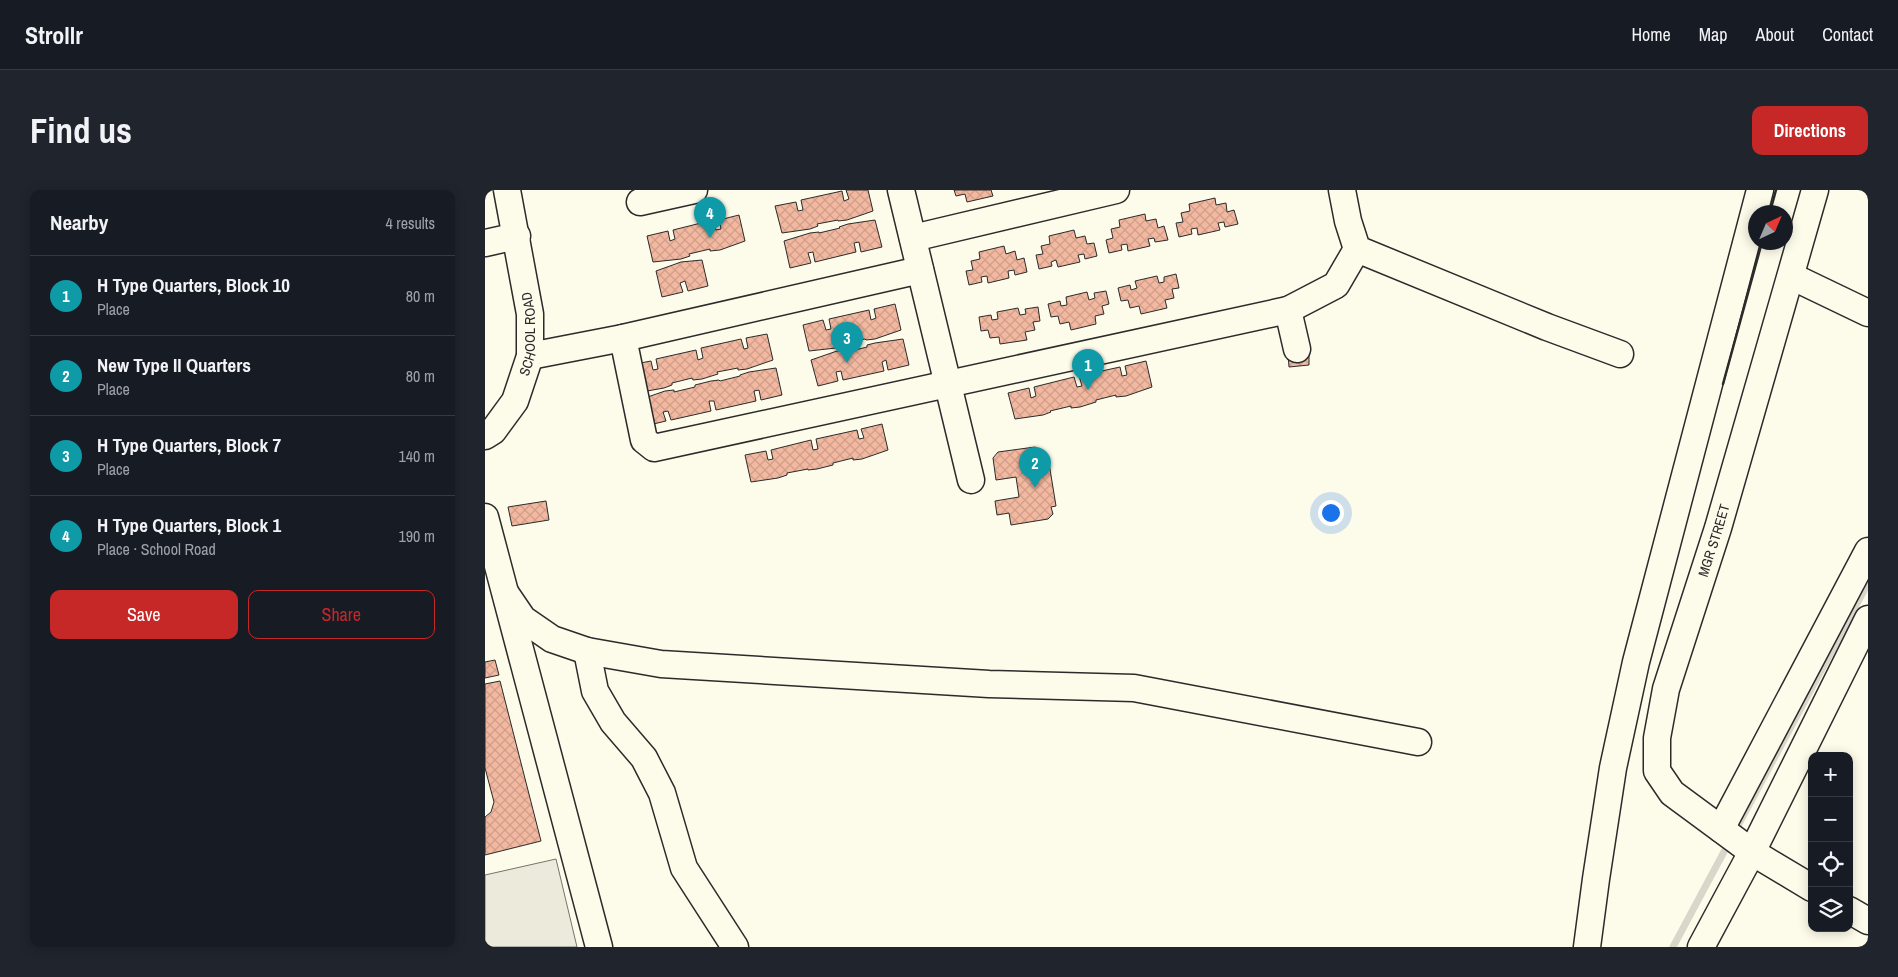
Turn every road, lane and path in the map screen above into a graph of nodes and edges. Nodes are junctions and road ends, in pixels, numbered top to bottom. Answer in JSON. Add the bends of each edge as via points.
{"nodes":[{"id":1,"x":507,"y":190,"type":"edge"},
{"id":2,"x":694,"y":190,"type":"edge"},
{"id":3,"x":901,"y":190,"type":"edge"},
{"id":4,"x":1116,"y":190,"type":"edge"},
{"id":5,"x":1342,"y":190,"type":"edge"},
{"id":6,"x":1760,"y":190,"type":"edge"},
{"id":7,"x":1815,"y":190,"type":"edge"},
{"id":8,"x":656,"y":196,"type":"edge"},
{"id":9,"x":517,"y":236,"type":"junction"},
{"id":10,"x":913,"y":238,"type":"junction"},
{"id":11,"x":485,"y":244,"type":"edge"},
{"id":12,"x":1357,"y":249,"type":"junction"},
{"id":13,"x":920,"y":270,"type":"junction"},
{"id":14,"x":1791,"y":276,"type":"junction"},
{"id":15,"x":1288,"y":310,"type":"junction"},
{"id":16,"x":1868,"y":313,"type":"edge"},
{"id":17,"x":623,"y":338,"type":"junction"},
{"id":18,"x":1297,"y":349,"type":"dead end"},
{"id":19,"x":1620,"y":354,"type":"dead end"},
{"id":20,"x":530,"y":356,"type":"junction"},
{"id":21,"x":948,"y":384,"type":"junction"},
{"id":22,"x":485,"y":436,"type":"edge"},
{"id":23,"x":971,"y":480,"type":"dead end"},
{"id":24,"x":485,"y":517,"type":"edge"},
{"id":25,"x":1868,"y":551,"type":"edge"},
{"id":26,"x":506,"y":594,"type":"junction"},
{"id":27,"x":1868,"y":619,"type":"edge"},
{"id":28,"x":587,"y":651,"type":"junction"},
{"id":29,"x":1419,"y":742,"type":"dead end"},
{"id":30,"x":1721,"y":829,"type":"junction"},
{"id":31,"x":1751,"y":852,"type":"junction"},
{"id":32,"x":1810,"y":887,"type":"edge"},
{"id":33,"x":1853,"y":912,"type":"edge"},
{"id":34,"x":1868,"y":921,"type":"edge"},
{"id":35,"x":599,"y":947,"type":"edge"},
{"id":36,"x":735,"y":947,"type":"edge"},
{"id":37,"x":1587,"y":947,"type":"edge"},
{"id":38,"x":1701,"y":947,"type":"edge"}],
"edges":[{"from":1,"to":9,"type":"street","name":"SCHOOL ROAD"},
{"from":2,"to":8,"type":"street"},
{"from":3,"to":10,"type":"street"},
{"from":4,"to":10,"type":"street"},
{"from":5,"to":12,"type":"street"},
{"from":6,"to":37,"type":"street","via":[[1636,662],[1613,768]]},
{"from":7,"to":14,"type":"street","name":"MGR STREET"},
{"from":9,"to":11,"type":"street"},
{"from":9,"to":20,"type":"street","name":"SCHOOL ROAD","via":[[530,314]]},
{"from":10,"to":13,"type":"street"},
{"from":12,"to":15,"type":"street","via":[[1336,285]]},
{"from":12,"to":19,"type":"street"},
{"from":13,"to":17,"type":"street"},
{"from":13,"to":21,"type":"street"},
{"from":14,"to":16,"type":"street"},
{"from":14,"to":30,"type":"street","name":"MGR STREET","via":[[1718,528],[1666,688],[1657,738],[1657,771],[1671,794]]},
{"from":15,"to":18,"type":"street"},
{"from":15,"to":21,"type":"street"},
{"from":17,"to":20,"type":"street"},
{"from":17,"to":21,"type":"street","via":[[644,440],[654,448]]},
{"from":20,"to":22,"type":"street","name":"SCHOOL ROAD","via":[[515,401],[493,431]]},
{"from":21,"to":23,"type":"street"},
{"from":24,"to":26,"type":"street"},
{"from":25,"to":30,"type":"street"},
{"from":26,"to":28,"type":"street","via":[[523,619],[552,638]]},
{"from":26,"to":35,"type":"street"},
{"from":27,"to":31,"type":"street"},
{"from":28,"to":29,"type":"street","via":[[661,664],[989,684],[1134,688]]},
{"from":28,"to":36,"type":"street","via":[[595,691],[613,722],[644,758],[662,793],[684,868]]},
{"from":30,"to":31,"type":"street","name":"MGR STREET"},
{"from":31,"to":32,"type":"street","name":"MGR STREET"},
{"from":31,"to":38,"type":"street"},
{"from":33,"to":34,"type":"street"}]}
